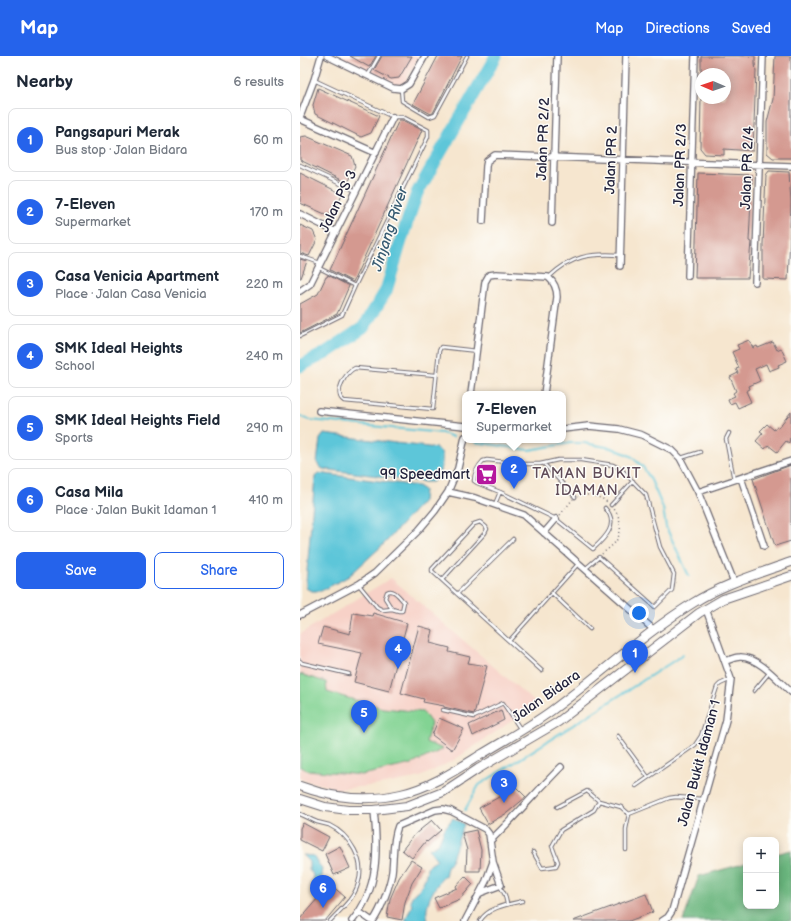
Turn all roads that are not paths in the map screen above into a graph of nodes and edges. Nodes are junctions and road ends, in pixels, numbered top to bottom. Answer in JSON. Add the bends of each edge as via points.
{"nodes":[{"id":1,"x":321,"y":56,"type":"edge"},
{"id":2,"x":327,"y":56,"type":"edge"},
{"id":3,"x":379,"y":56,"type":"edge"},
{"id":4,"x":425,"y":56,"type":"edge"},
{"id":5,"x":467,"y":56,"type":"edge"},
{"id":6,"x":557,"y":56,"type":"edge"},
{"id":7,"x":626,"y":56,"type":"edge"},
{"id":8,"x":695,"y":56,"type":"edge"},
{"id":9,"x":764,"y":56,"type":"edge"},
{"id":10,"x":338,"y":58,"type":"edge"},
{"id":11,"x":368,"y":76,"type":"junction"},
{"id":12,"x":314,"y":80,"type":"junction"},
{"id":13,"x":401,"y":88,"type":"junction"},
{"id":14,"x":300,"y":118,"type":"edge"},
{"id":15,"x":393,"y":118,"type":"junction"},
{"id":16,"x":376,"y":153,"type":"junction"},
{"id":17,"x":555,"y":157,"type":"junction"},
{"id":18,"x":623,"y":160,"type":"junction"},
{"id":19,"x":692,"y":162,"type":"junction"},
{"id":20,"x":300,"y":165,"type":"edge"},
{"id":21,"x":759,"y":165,"type":"junction"},
{"id":22,"x":791,"y":166,"type":"edge"},
{"id":23,"x":356,"y":192,"type":"junction"},
{"id":24,"x":300,"y":214,"type":"edge"},
{"id":25,"x":483,"y":221,"type":"dead end"},
{"id":26,"x":552,"y":223,"type":"dead end"},
{"id":27,"x":336,"y":232,"type":"junction"},
{"id":28,"x":620,"y":255,"type":"junction"},
{"id":29,"x":300,"y":256,"type":"edge"},
{"id":30,"x":320,"y":266,"type":"junction"},
{"id":31,"x":620,"y":266,"type":"dead end"},
{"id":32,"x":688,"y":276,"type":"dead end"},
{"id":33,"x":548,"y":277,"type":"junction"},
{"id":34,"x":755,"y":282,"type":"dead end"},
{"id":35,"x":355,"y":286,"type":"junction"},
{"id":36,"x":300,"y":291,"type":"edge"},
{"id":37,"x":300,"y":336,"type":"edge"},
{"id":38,"x":477,"y":351,"type":"junction"},
{"id":39,"x":436,"y":375,"type":"junction"},
{"id":40,"x":472,"y":391,"type":"edge"},
{"id":41,"x":544,"y":391,"type":"edge"},
{"id":42,"x":319,"y":411,"type":"dead end"},
{"id":43,"x":462,"y":426,"type":"edge"},
{"id":44,"x":566,"y":429,"type":"edge"},
{"id":45,"x":729,"y":433,"type":"dead end"},
{"id":46,"x":464,"y":443,"type":"edge"},
{"id":47,"x":700,"y":452,"type":"dead end"},
{"id":48,"x":680,"y":458,"type":"junction"},
{"id":49,"x":791,"y":461,"type":"edge"},
{"id":50,"x":544,"y":464,"type":"junction"},
{"id":51,"x":741,"y":478,"type":"junction"},
{"id":52,"x":734,"y":480,"type":"junction"},
{"id":53,"x":633,"y":481,"type":"junction"},
{"id":54,"x":448,"y":492,"type":"junction"},
{"id":55,"x":500,"y":492,"type":"junction"},
{"id":56,"x":698,"y":492,"type":"junction"},
{"id":57,"x":575,"y":497,"type":"road end"},
{"id":58,"x":495,"y":505,"type":"junction"},
{"id":59,"x":611,"y":505,"type":"road end"},
{"id":60,"x":605,"y":508,"type":"dead end"},
{"id":61,"x":556,"y":519,"type":"junction"},
{"id":62,"x":544,"y":533,"type":"junction"},
{"id":63,"x":513,"y":539,"type":"dead end"},
{"id":64,"x":764,"y":546,"type":"dead end"},
{"id":65,"x":791,"y":562,"type":"edge"},
{"id":66,"x":578,"y":563,"type":"junction"},
{"id":67,"x":585,"y":569,"type":"junction"},
{"id":68,"x":791,"y":576,"type":"edge"},
{"id":69,"x":442,"y":580,"type":"junction"},
{"id":70,"x":734,"y":582,"type":"junction"},
{"id":71,"x":359,"y":584,"type":"junction"},
{"id":72,"x":552,"y":593,"type":"junction"},
{"id":73,"x":457,"y":594,"type":"junction"},
{"id":74,"x":392,"y":609,"type":"junction"},
{"id":75,"x":706,"y":609,"type":"junction"},
{"id":76,"x":300,"y":615,"type":"edge"},
{"id":77,"x":590,"y":629,"type":"dead end"},
{"id":78,"x":654,"y":630,"type":"junction"},
{"id":79,"x":509,"y":641,"type":"junction"},
{"id":80,"x":725,"y":661,"type":"junction"},
{"id":81,"x":300,"y":662,"type":"edge"},
{"id":82,"x":542,"y":671,"type":"dead end"},
{"id":83,"x":769,"y":672,"type":"junction"},
{"id":84,"x":349,"y":674,"type":"dead end"},
{"id":85,"x":732,"y":679,"type":"junction"},
{"id":86,"x":754,"y":691,"type":"dead end"},
{"id":87,"x":791,"y":692,"type":"edge"},
{"id":88,"x":443,"y":710,"type":"dead end"},
{"id":89,"x":521,"y":730,"type":"junction"},
{"id":90,"x":618,"y":736,"type":"dead end"},
{"id":91,"x":561,"y":767,"type":"dead end"},
{"id":92,"x":648,"y":777,"type":"junction"},
{"id":93,"x":300,"y":786,"type":"edge"},
{"id":94,"x":636,"y":786,"type":"dead end"},
{"id":95,"x":300,"y":799,"type":"edge"},
{"id":96,"x":703,"y":799,"type":"junction"},
{"id":97,"x":599,"y":800,"type":"junction"},
{"id":98,"x":557,"y":807,"type":"dead end"},
{"id":99,"x":374,"y":810,"type":"junction"},
{"id":100,"x":300,"y":814,"type":"edge"},
{"id":101,"x":629,"y":814,"type":"junction"},
{"id":102,"x":490,"y":841,"type":"junction"},
{"id":103,"x":626,"y":850,"type":"dead end"},
{"id":104,"x":533,"y":852,"type":"dead end"},
{"id":105,"x":493,"y":862,"type":"junction"},
{"id":106,"x":500,"y":886,"type":"junction"},
{"id":107,"x":480,"y":892,"type":"junction"},
{"id":108,"x":523,"y":901,"type":"dead end"},
{"id":109,"x":507,"y":904,"type":"junction"},
{"id":110,"x":359,"y":912,"type":"junction"},
{"id":111,"x":330,"y":921,"type":"edge"},
{"id":112,"x":352,"y":921,"type":"edge"},
{"id":113,"x":373,"y":921,"type":"edge"},
{"id":114,"x":464,"y":921,"type":"edge"},
{"id":115,"x":480,"y":921,"type":"edge"},
{"id":116,"x":662,"y":921,"type":"edge"}],
"edges":[{"from":1,"to":12,"type":"street"},
{"from":2,"to":10,"type":"street"},
{"from":3,"to":11,"type":"lane"},
{"from":4,"to":13,"type":"street","via":[[409,84]]},
{"from":5,"to":13,"type":"lane","via":[[435,115],[430,116],[402,101]]},
{"from":6,"to":17,"type":"street","name":"Jalan PR 2/2"},
{"from":7,"to":18,"type":"street","name":"Jalan PR 2"},
{"from":8,"to":19,"type":"street","name":"Jalan PR 2/3"},
{"from":9,"to":21,"type":"street","name":"Jalan PR 2/4"},
{"from":10,"to":11,"type":"street"},
{"from":11,"to":13,"type":"street","via":[[393,88]]},
{"from":12,"to":14,"type":"street"},
{"from":12,"to":15,"type":"lane"},
{"from":14,"to":16,"type":"street"},
{"from":15,"to":16,"type":"street","name":"Jalan PS 3"},
{"from":15,"to":35,"type":"lane","via":[[403,117],[428,130],[429,135]]},
{"from":16,"to":23,"type":"street","name":"Jalan PS 3"},
{"from":17,"to":18,"type":"street"},
{"from":17,"to":25,"type":"street","via":[[495,155],[487,161]]},
{"from":17,"to":26,"type":"street","name":"Jalan PR 2/2"},
{"from":18,"to":19,"type":"street"},
{"from":18,"to":28,"type":"street","name":"Jalan PR 2"},
{"from":19,"to":21,"type":"street"},
{"from":19,"to":32,"type":"street","name":"Jalan PR 2/3"},
{"from":20,"to":23,"type":"lane"},
{"from":21,"to":22,"type":"street"},
{"from":21,"to":34,"type":"street","name":"Jalan PR 2/4"},
{"from":23,"to":27,"type":"street","name":"Jalan PS 3"},
{"from":24,"to":27,"type":"street"},
{"from":27,"to":30,"type":"street","name":"Jalan PS 3"},
{"from":28,"to":31,"type":"street","name":"Jalan PR 2"},
{"from":28,"to":33,"type":"lane","via":[[583,256],[558,268]]},
{"from":29,"to":30,"type":"lane"},
{"from":30,"to":35,"type":"lane"},
{"from":30,"to":36,"type":"street","name":"Jalan PS 3","via":[[310,284]]},
{"from":33,"to":38,"type":"street","via":[[496,274],[489,276],[485,282]]},
{"from":33,"to":41,"type":"street","via":[[556,288],[557,298]]},
{"from":35,"to":37,"type":"lane","via":[[342,315]]},
{"from":38,"to":39,"type":"lane","via":[[441,347]]},
{"from":38,"to":40,"type":"street"},
{"from":39,"to":39,"type":"lane","via":[[354,368],[348,372],[339,395],[344,401],[433,409]]},
{"from":42,"to":43,"type":"street"},
{"from":44,"to":48,"type":"street","via":[[589,426],[619,429],[642,435],[661,444]]},
{"from":45,"to":52,"type":"lane","via":[[726,439]]},
{"from":46,"to":54,"type":"street","via":[[458,468]]},
{"from":47,"to":48,"type":"lane"},
{"from":48,"to":56,"type":"street"},
{"from":49,"to":51,"type":"street"},
{"from":50,"to":53,"type":"lane","via":[[558,460],[581,460],[613,465]]},
{"from":50,"to":55,"type":"lane","via":[[483,461],[474,481]]},
{"from":50,"to":57,"type":"lane"},
{"from":51,"to":52,"type":"street"},
{"from":51,"to":64,"type":"street"},
{"from":52,"to":56,"type":"street"},
{"from":53,"to":59,"type":"lane"},
{"from":53,"to":67,"type":"lane","via":[[646,495],[660,547],[674,574],[672,590],[655,607],[599,557]]},
{"from":54,"to":58,"type":"street"},
{"from":54,"to":71,"type":"street","via":[[419,530],[375,573]]},
{"from":55,"to":58,"type":"lane"},
{"from":55,"to":61,"type":"lane"},
{"from":56,"to":70,"type":"street"},
{"from":58,"to":62,"type":"street","via":[[524,515]]},
{"from":60,"to":61,"type":"lane","via":[[610,514],[610,530],[593,550]]},
{"from":61,"to":62,"type":"street"},
{"from":62,"to":66,"type":"street"},
{"from":63,"to":73,"type":"lane"},
{"from":65,"to":70,"type":"main road","name":"Jalan Bidara"},
{"from":66,"to":67,"type":"street"},
{"from":66,"to":72,"type":"lane"},
{"from":67,"to":78,"type":"street"},
{"from":68,"to":75,"type":"main road","name":"Jalan Bidara","via":[[733,595]]},
{"from":69,"to":69,"type":"lane","via":[[432,569],[474,524],[480,522],[486,527],[486,533]]},
{"from":69,"to":73,"type":"lane"},
{"from":70,"to":78,"type":"main road","name":"Jalan Bidara","via":[[697,601]]},
{"from":71,"to":74,"type":"lane","via":[[377,607],[383,610]]},
{"from":71,"to":76,"type":"street"},
{"from":72,"to":77,"type":"lane"},
{"from":72,"to":79,"type":"lane"},
{"from":73,"to":79,"type":"lane"},
{"from":74,"to":74,"type":"lane","via":[[402,611],[404,602],[390,591],[385,598]]},
{"from":75,"to":80,"type":"street","name":"Jalan Bukit Idaman 1"},
{"from":75,"to":99,"type":"main road","name":"Jalan Bidara","via":[[558,722],[443,792],[407,806]]},
{"from":78,"to":89,"type":"main road","name":"Jalan Bidara","via":[[552,710]]},
{"from":79,"to":82,"type":"lane"},
{"from":80,"to":83,"type":"street","via":[[740,657],[750,659]]},
{"from":80,"to":85,"type":"street","name":"Jalan Bukit Idaman 1"},
{"from":81,"to":84,"type":"lane"},
{"from":83,"to":86,"type":"lane"},
{"from":83,"to":87,"type":"street"},
{"from":85,"to":92,"type":"lane","via":[[716,688],[701,736],[695,745]]},
{"from":85,"to":96,"type":"street","name":"Jalan Bukit Idaman 1","via":[[726,720]]},
{"from":88,"to":89,"type":"lane","via":[[474,717],[503,703]]},
{"from":89,"to":93,"type":"main road","name":"Jalan Bidara","via":[[437,781],[402,794],[355,798],[313,791]]},
{"from":90,"to":92,"type":"lane"},
{"from":91,"to":102,"type":"street"},
{"from":92,"to":94,"type":"lane"},
{"from":95,"to":99,"type":"main road","name":"Jalan Bidara","via":[[325,807]]},
{"from":96,"to":101,"type":"lane","via":[[669,798]]},
{"from":96,"to":116,"type":"street","name":"Jalan Bukit Idaman 1","via":[[672,911]]},
{"from":97,"to":98,"type":"lane","via":[[587,791]]},
{"from":97,"to":101,"type":"lane","via":[[621,807]]},
{"from":97,"to":104,"type":"lane","via":[[594,810],[560,830],[552,846],[558,862],[556,866],[542,868]]},
{"from":99,"to":110,"type":"street","via":[[377,849],[375,870]]},
{"from":100,"to":111,"type":"lane","via":[[329,825],[341,833],[358,856],[358,885],[351,899]]},
{"from":101,"to":103,"type":"lane"},
{"from":102,"to":105,"type":"street"},
{"from":102,"to":113,"type":"street","via":[[485,829],[443,809],[398,826],[393,845],[390,881]]},
{"from":105,"to":106,"type":"street"},
{"from":105,"to":107,"type":"street"},
{"from":106,"to":107,"type":"street"},
{"from":106,"to":109,"type":"lane"},
{"from":107,"to":114,"type":"street"},
{"from":108,"to":109,"type":"lane"},
{"from":109,"to":115,"type":"lane","via":[[486,913]]},
{"from":110,"to":112,"type":"street"},
{"from":110,"to":113,"type":"street"}]}
